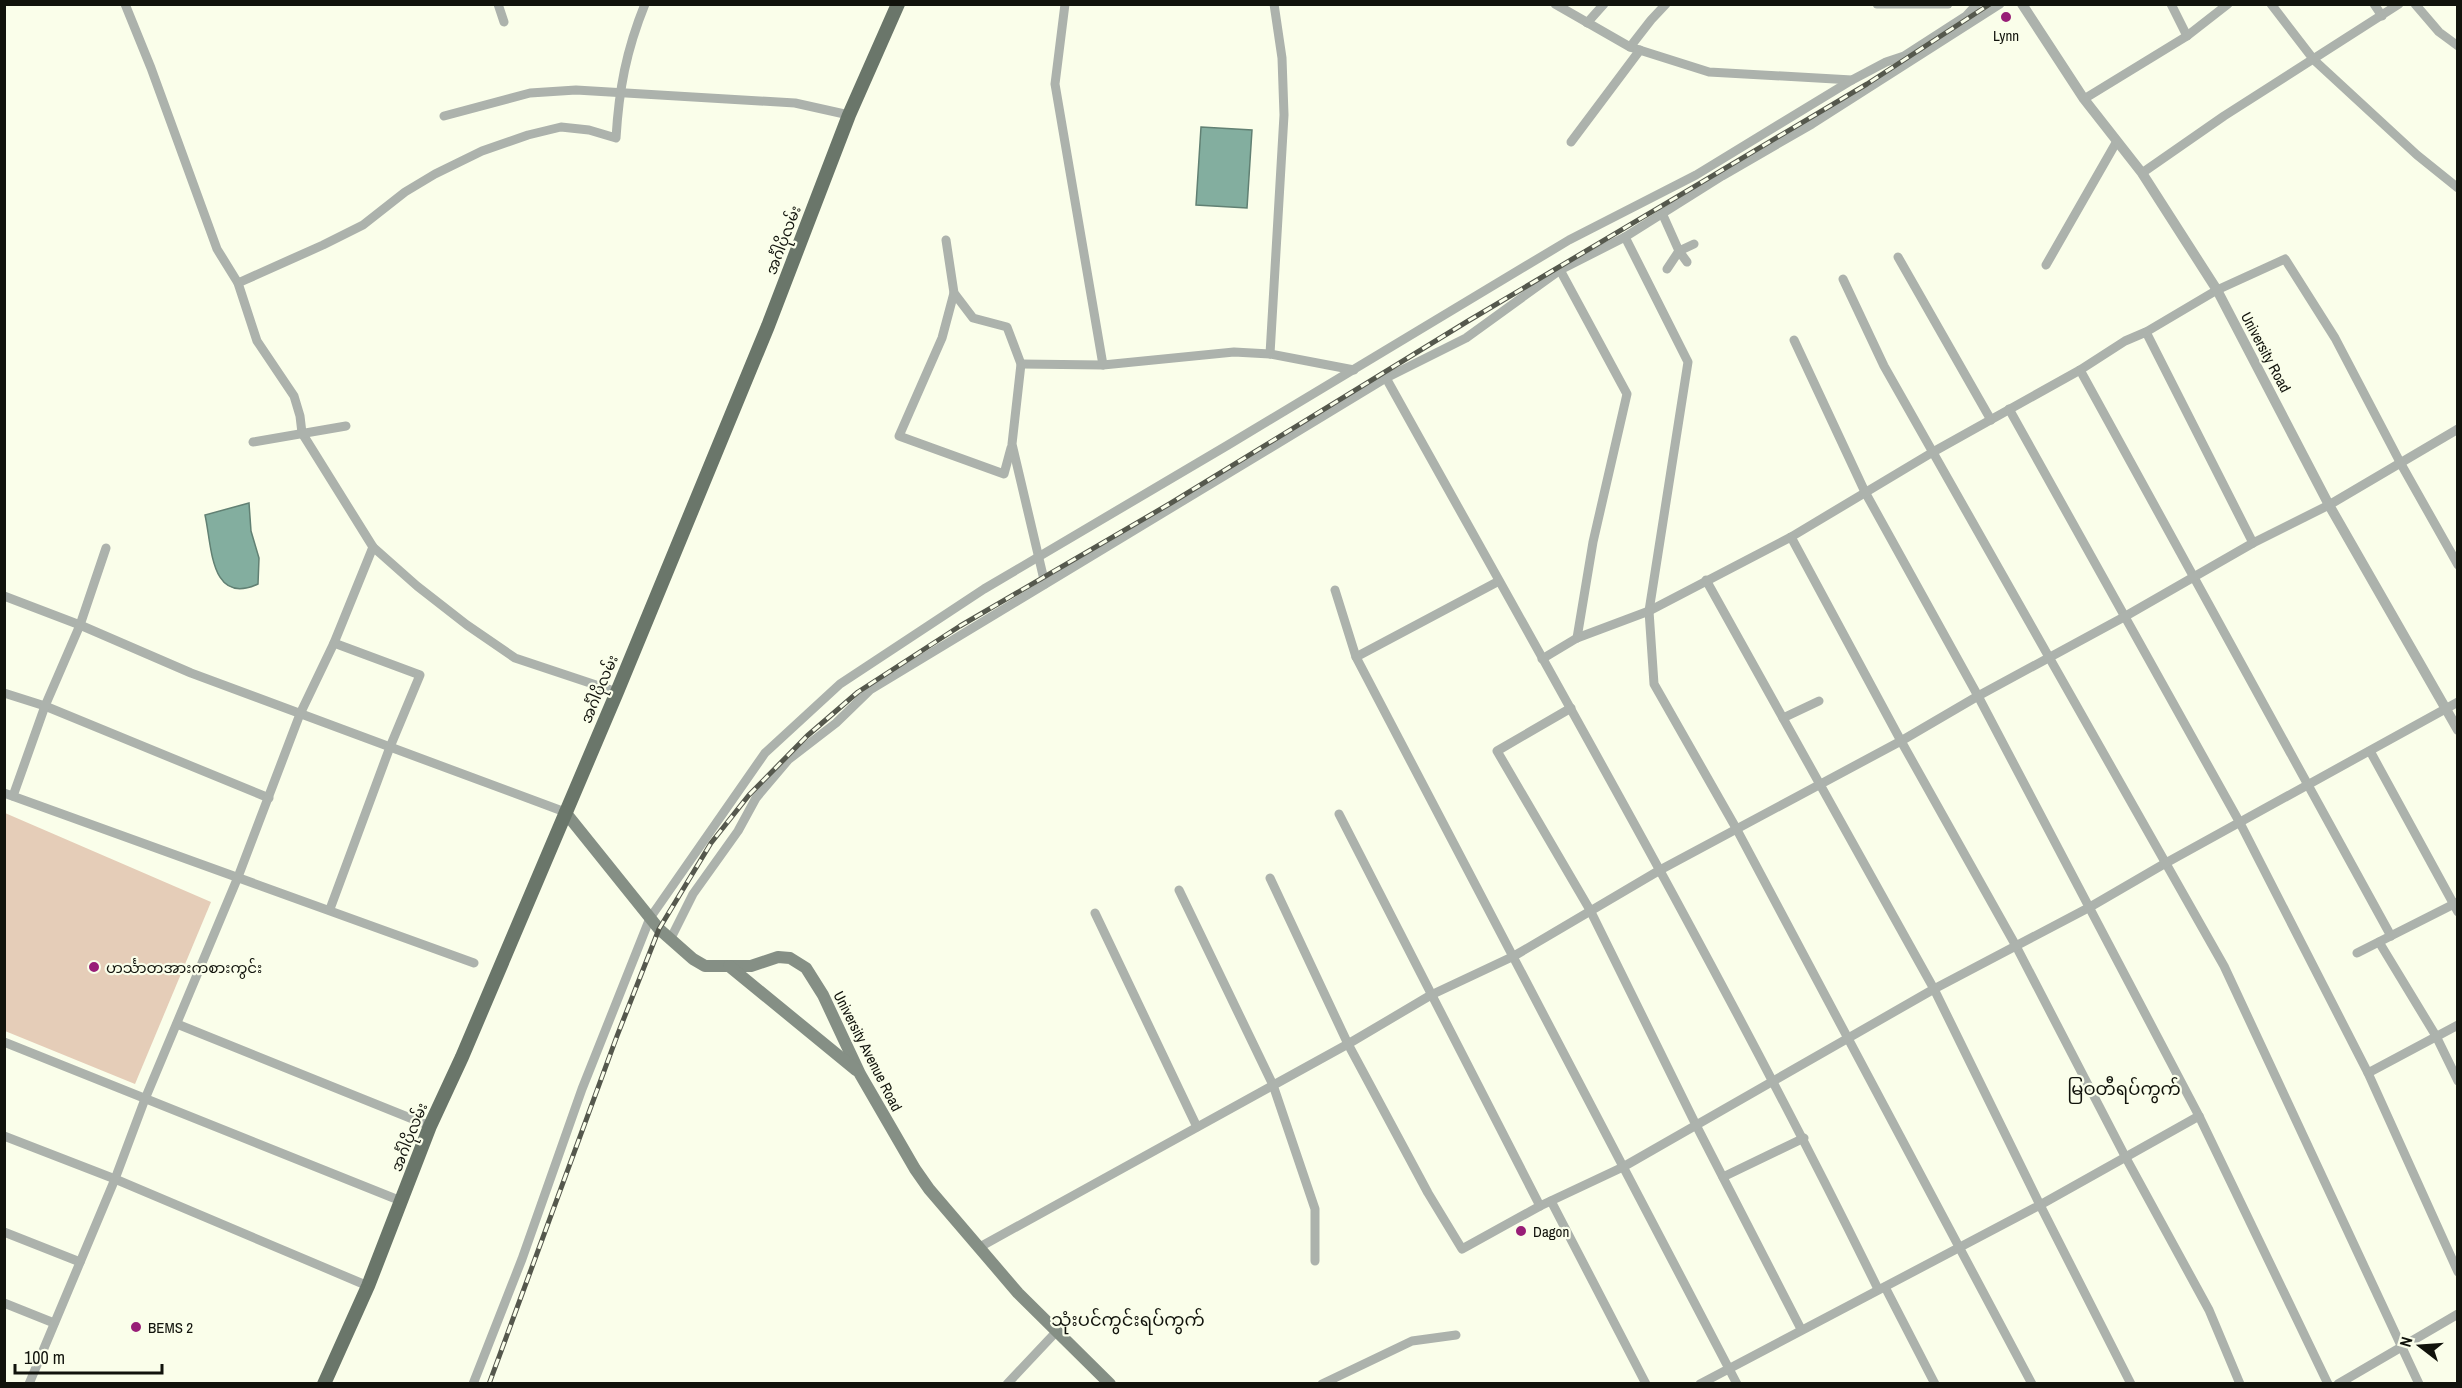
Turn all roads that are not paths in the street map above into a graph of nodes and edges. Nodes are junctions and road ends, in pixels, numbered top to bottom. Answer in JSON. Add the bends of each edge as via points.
{"nodes":[{"id":1,"x":125,"y":4,"type":"edge"},
{"id":2,"x":498,"y":4,"type":"edge"},
{"id":3,"x":645,"y":4,"type":"edge"},
{"id":4,"x":898,"y":4,"type":"edge"},
{"id":5,"x":1065,"y":4,"type":"edge"},
{"id":6,"x":1274,"y":4,"type":"edge"},
{"id":7,"x":1555,"y":4,"type":"edge"},
{"id":8,"x":1604,"y":4,"type":"edge"},
{"id":9,"x":1666,"y":4,"type":"edge"},
{"id":10,"x":1877,"y":4,"type":"edge"},
{"id":11,"x":1948,"y":4,"type":"edge"},
{"id":12,"x":1977,"y":4,"type":"edge"},
{"id":13,"x":2000,"y":4,"type":"edge"},
{"id":14,"x":2022,"y":4,"type":"edge"},
{"id":15,"x":2171,"y":4,"type":"edge"},
{"id":16,"x":2228,"y":4,"type":"edge"},
{"id":17,"x":2271,"y":4,"type":"edge"},
{"id":18,"x":2374,"y":4,"type":"edge"},
{"id":19,"x":2399,"y":4,"type":"edge"},
{"id":20,"x":2415,"y":4,"type":"edge"},
{"id":21,"x":2382,"y":16,"type":"junction"},
{"id":22,"x":504,"y":22,"type":"dead end"},
{"id":23,"x":1587,"y":23,"type":"junction"},
{"id":24,"x":2187,"y":36,"type":"junction"},
{"id":25,"x":2457,"y":46,"type":"edge"},
{"id":26,"x":1635,"y":49,"type":"junction"},
{"id":27,"x":2314,"y":60,"type":"junction"},
{"id":28,"x":1852,"y":80,"type":"junction"},
{"id":29,"x":619,"y":92,"type":"junction"},
{"id":30,"x":2084,"y":99,"type":"junction"},
{"id":31,"x":849,"y":115,"type":"junction"},
{"id":32,"x":444,"y":116,"type":"dead end"},
{"id":33,"x":2117,"y":141,"type":"junction"},
{"id":34,"x":1571,"y":142,"type":"dead end"},
{"id":35,"x":2142,"y":173,"type":"junction"},
{"id":36,"x":2457,"y":188,"type":"edge"},
{"id":37,"x":1662,"y":213,"type":"junction"},
{"id":38,"x":1625,"y":237,"type":"junction"},
{"id":39,"x":946,"y":240,"type":"dead end"},
{"id":40,"x":1694,"y":244,"type":"dead end"},
{"id":41,"x":1679,"y":251,"type":"junction"},
{"id":42,"x":1898,"y":257,"type":"dead end"},
{"id":43,"x":1687,"y":262,"type":"dead end"},
{"id":44,"x":2046,"y":265,"type":"dead end"},
{"id":45,"x":1667,"y":269,"type":"dead end"},
{"id":46,"x":1560,"y":270,"type":"junction"},
{"id":47,"x":1843,"y":279,"type":"dead end"},
{"id":48,"x":238,"y":283,"type":"junction"},
{"id":49,"x":2217,"y":290,"type":"junction"},
{"id":50,"x":954,"y":293,"type":"junction"},
{"id":51,"x":2146,"y":332,"type":"junction"},
{"id":52,"x":1794,"y":340,"type":"dead end"},
{"id":53,"x":1270,"y":354,"type":"junction"},
{"id":54,"x":1021,"y":364,"type":"junction"},
{"id":55,"x":1103,"y":365,"type":"junction"},
{"id":56,"x":1354,"y":370,"type":"junction"},
{"id":57,"x":2080,"y":370,"type":"junction"},
{"id":58,"x":1386,"y":378,"type":"junction"},
{"id":59,"x":2009,"y":410,"type":"junction"},
{"id":60,"x":1991,"y":420,"type":"junction"},
{"id":61,"x":346,"y":426,"type":"dead end"},
{"id":62,"x":2457,"y":429,"type":"edge"},
{"id":63,"x":302,"y":433,"type":"junction"},
{"id":64,"x":253,"y":442,"type":"dead end"},
{"id":65,"x":1012,"y":444,"type":"junction"},
{"id":66,"x":1933,"y":452,"type":"junction"},
{"id":67,"x":2401,"y":464,"type":"junction"},
{"id":68,"x":1865,"y":492,"type":"junction"},
{"id":69,"x":2329,"y":505,"type":"junction"},
{"id":70,"x":1791,"y":537,"type":"junction"},
{"id":71,"x":2253,"y":543,"type":"junction"},
{"id":72,"x":374,"y":547,"type":"junction"},
{"id":73,"x":106,"y":548,"type":"dead end"},
{"id":74,"x":1039,"y":555,"type":"junction"},
{"id":75,"x":2457,"y":565,"type":"edge"},
{"id":76,"x":2194,"y":578,"type":"junction"},
{"id":77,"x":1499,"y":580,"type":"junction"},
{"id":78,"x":1706,"y":580,"type":"junction"},
{"id":79,"x":1046,"y":584,"type":"junction"},
{"id":80,"x":1335,"y":590,"type":"dead end"},
{"id":81,"x":4,"y":596,"type":"edge"},
{"id":82,"x":1649,"y":611,"type":"junction"},
{"id":83,"x":2124,"y":617,"type":"junction"},
{"id":84,"x":80,"y":625,"type":"junction"},
{"id":85,"x":1577,"y":638,"type":"junction"},
{"id":86,"x":334,"y":643,"type":"junction"},
{"id":87,"x":2050,"y":656,"type":"junction"},
{"id":88,"x":1356,"y":657,"type":"junction"},
{"id":89,"x":1542,"y":659,"type":"junction"},
{"id":90,"x":617,"y":692,"type":"junction"},
{"id":91,"x":4,"y":693,"type":"edge"},
{"id":92,"x":1978,"y":696,"type":"junction"},
{"id":93,"x":1819,"y":701,"type":"dead end"},
{"id":94,"x":2457,"y":702,"type":"edge"},
{"id":95,"x":45,"y":706,"type":"junction"},
{"id":96,"x":1571,"y":708,"type":"junction"},
{"id":97,"x":2446,"y":709,"type":"junction"},
{"id":98,"x":300,"y":714,"type":"junction"},
{"id":99,"x":1783,"y":718,"type":"junction"},
{"id":100,"x":2457,"y":730,"type":"edge"},
{"id":101,"x":1900,"y":741,"type":"junction"},
{"id":102,"x":390,"y":747,"type":"junction"},
{"id":103,"x":2370,"y":751,"type":"junction"},
{"id":104,"x":1820,"y":784,"type":"junction"},
{"id":105,"x":2310,"y":784,"type":"junction"},
{"id":106,"x":9,"y":794,"type":"edge"},
{"id":107,"x":269,"y":798,"type":"junction"},
{"id":108,"x":565,"y":812,"type":"junction"},
{"id":109,"x":1339,"y":814,"type":"dead end"},
{"id":110,"x":2240,"y":823,"type":"junction"},
{"id":111,"x":1736,"y":828,"type":"junction"},
{"id":112,"x":2164,"y":864,"type":"junction"},
{"id":113,"x":1660,"y":870,"type":"junction"},
{"id":114,"x":238,"y":877,"type":"junction"},
{"id":115,"x":1270,"y":878,"type":"dead end"},
{"id":116,"x":1179,"y":890,"type":"dead end"},
{"id":117,"x":2456,"y":906,"type":"edge"},
{"id":118,"x":2090,"y":907,"type":"junction"},
{"id":119,"x":330,"y":909,"type":"junction"},
{"id":120,"x":1590,"y":910,"type":"junction"},
{"id":121,"x":1095,"y":913,"type":"dead end"},
{"id":122,"x":650,"y":918,"type":"junction"},
{"id":123,"x":2391,"y":936,"type":"junction"},
{"id":124,"x":670,"y":940,"type":"junction"},
{"id":125,"x":2379,"y":942,"type":"junction"},
{"id":126,"x":2016,"y":946,"type":"junction"},
{"id":127,"x":2357,"y":953,"type":"dead end"},
{"id":128,"x":1514,"y":956,"type":"junction"},
{"id":129,"x":474,"y":963,"type":"dead end"},
{"id":130,"x":729,"y":966,"type":"junction"},
{"id":131,"x":1934,"y":989,"type":"junction"},
{"id":132,"x":1431,"y":995,"type":"junction"},
{"id":133,"x":177,"y":1024,"type":"junction"},
{"id":134,"x":2457,"y":1025,"type":"edge"},
{"id":135,"x":2436,"y":1036,"type":"junction"},
{"id":136,"x":1849,"y":1040,"type":"junction"},
{"id":137,"x":4,"y":1042,"type":"edge"},
{"id":138,"x":1348,"y":1044,"type":"junction"},
{"id":139,"x":2368,"y":1073,"type":"junction"},
{"id":140,"x":860,"y":1074,"type":"junction"},
{"id":141,"x":1773,"y":1081,"type":"junction"},
{"id":142,"x":2457,"y":1081,"type":"edge"},
{"id":143,"x":1274,"y":1085,"type":"junction"},
{"id":144,"x":145,"y":1099,"type":"junction"},
{"id":145,"x":2199,"y":1116,"type":"junction"},
{"id":146,"x":1696,"y":1125,"type":"junction"},
{"id":147,"x":430,"y":1126,"type":"junction"},
{"id":148,"x":1197,"y":1127,"type":"junction"},
{"id":149,"x":4,"y":1136,"type":"edge"},
{"id":150,"x":1804,"y":1138,"type":"junction"},
{"id":151,"x":2126,"y":1158,"type":"junction"},
{"id":152,"x":1623,"y":1167,"type":"junction"},
{"id":153,"x":1723,"y":1177,"type":"junction"},
{"id":154,"x":115,"y":1179,"type":"junction"},
{"id":155,"x":401,"y":1201,"type":"junction"},
{"id":156,"x":1551,"y":1201,"type":"junction"},
{"id":157,"x":2040,"y":1205,"type":"junction"},
{"id":158,"x":1540,"y":1206,"type":"junction"},
{"id":159,"x":4,"y":1232,"type":"edge"},
{"id":160,"x":978,"y":1248,"type":"junction"},
{"id":161,"x":1959,"y":1248,"type":"junction"},
{"id":162,"x":1315,"y":1261,"type":"dead end"},
{"id":163,"x":80,"y":1262,"type":"junction"},
{"id":164,"x":2457,"y":1272,"type":"edge"},
{"id":165,"x":368,"y":1286,"type":"junction"},
{"id":166,"x":1881,"y":1288,"type":"junction"},
{"id":167,"x":4,"y":1303,"type":"edge"},
{"id":168,"x":2457,"y":1314,"type":"edge"},
{"id":169,"x":54,"y":1323,"type":"junction"},
{"id":170,"x":1801,"y":1329,"type":"junction"},
{"id":171,"x":1056,"y":1332,"type":"junction"},
{"id":172,"x":1456,"y":1335,"type":"dead end"},
{"id":173,"x":2401,"y":1346,"type":"junction"},
{"id":174,"x":1730,"y":1369,"type":"junction"},
{"id":175,"x":29,"y":1383,"type":"edge"},
{"id":176,"x":324,"y":1383,"type":"edge"},
{"id":177,"x":473,"y":1383,"type":"edge"},
{"id":178,"x":1007,"y":1383,"type":"edge"},
{"id":179,"x":1110,"y":1383,"type":"edge"},
{"id":180,"x":1322,"y":1383,"type":"edge"},
{"id":181,"x":1646,"y":1383,"type":"edge"},
{"id":182,"x":1700,"y":1383,"type":"edge"},
{"id":183,"x":1737,"y":1383,"type":"edge"},
{"id":184,"x":1935,"y":1383,"type":"edge"},
{"id":185,"x":2032,"y":1383,"type":"edge"},
{"id":186,"x":2131,"y":1383,"type":"edge"},
{"id":187,"x":2240,"y":1383,"type":"edge"},
{"id":188,"x":2328,"y":1383,"type":"edge"},
{"id":189,"x":2338,"y":1383,"type":"edge"},
{"id":190,"x":2419,"y":1383,"type":"edge"}],
"edges":[{"from":1,"to":48,"type":"street","via":[[217,249]]},
{"from":2,"to":22,"type":"street"},
{"from":3,"to":29,"type":"street","via":[[632,36]]},
{"from":4,"to":31,"type":"main road","name":"အင်္ဂါပိုလမ်း"},
{"from":5,"to":55,"type":"street","via":[[1055,84]]},
{"from":6,"to":53,"type":"street","via":[[1282,58],[1284,115]]},
{"from":7,"to":23,"type":"street"},
{"from":8,"to":23,"type":"street"},
{"from":9,"to":26,"type":"street","via":[[1651,20]]},
{"from":10,"to":11,"type":"street"},
{"from":12,"to":28,"type":"street","via":[[1966,16],[1904,56]]},
{"from":13,"to":37,"type":"street","via":[[1877,85]]},
{"from":14,"to":30,"type":"street","name":"University Road"},
{"from":15,"to":24,"type":"street"},
{"from":16,"to":24,"type":"street"},
{"from":17,"to":27,"type":"street"},
{"from":18,"to":21,"type":"street"},
{"from":19,"to":21,"type":"street"},
{"from":20,"to":25,"type":"street"},
{"from":21,"to":27,"type":"street"},
{"from":23,"to":26,"type":"street"},
{"from":24,"to":30,"type":"street"},
{"from":26,"to":28,"type":"street","via":[[1709,72]]},
{"from":26,"to":34,"type":"street"},
{"from":27,"to":35,"type":"street"},
{"from":27,"to":36,"type":"street"},
{"from":28,"to":56,"type":"street","via":[[1696,175],[1569,240]]},
{"from":29,"to":31,"type":"street","via":[[795,103]]},
{"from":29,"to":32,"type":"street","via":[[530,93]]},
{"from":29,"to":48,"type":"street","via":[[616,138],[561,127],[482,151],[405,192],[363,225]]},
{"from":30,"to":33,"type":"street","name":"University Road"},
{"from":31,"to":90,"type":"main road","name":"အင်္ဂါပိုလမ်း","via":[[768,326]]},
{"from":33,"to":35,"type":"street","name":"University Road"},
{"from":33,"to":44,"type":"street"},
{"from":35,"to":49,"type":"street","name":"University Road"},
{"from":37,"to":38,"type":"street"},
{"from":37,"to":41,"type":"street"},
{"from":38,"to":46,"type":"street"},
{"from":38,"to":82,"type":"street","via":[[1688,362]]},
{"from":39,"to":50,"type":"street"},
{"from":40,"to":41,"type":"street"},
{"from":41,"to":43,"type":"street"},
{"from":41,"to":45,"type":"street"},
{"from":42,"to":60,"type":"street"},
{"from":46,"to":58,"type":"street","via":[[1466,338]]},
{"from":46,"to":85,"type":"street","via":[[1627,394],[1593,542]]},
{"from":47,"to":66,"type":"street","via":[[1884,366]]},
{"from":48,"to":63,"type":"street","via":[[257,341],[294,396]]},
{"from":49,"to":51,"type":"street"},
{"from":49,"to":67,"type":"street","via":[[2285,259],[2335,338]]},
{"from":49,"to":69,"type":"street","name":"University Road"},
{"from":50,"to":54,"type":"street","via":[[973,318],[1007,327]]},
{"from":50,"to":65,"type":"street","via":[[942,338],[899,436],[1004,474]]},
{"from":51,"to":57,"type":"street"},
{"from":51,"to":71,"type":"street"},
{"from":52,"to":68,"type":"street"},
{"from":53,"to":55,"type":"street","via":[[1234,352]]},
{"from":53,"to":56,"type":"street"},
{"from":54,"to":55,"type":"street"},
{"from":54,"to":65,"type":"street"},
{"from":56,"to":74,"type":"street"},
{"from":57,"to":59,"type":"street"},
{"from":57,"to":76,"type":"street"},
{"from":58,"to":77,"type":"street"},
{"from":58,"to":79,"type":"street"},
{"from":59,"to":60,"type":"street"},
{"from":59,"to":83,"type":"street"},
{"from":60,"to":66,"type":"street"},
{"from":61,"to":63,"type":"street"},
{"from":62,"to":67,"type":"street"},
{"from":63,"to":64,"type":"street"},
{"from":63,"to":72,"type":"street"},
{"from":65,"to":74,"type":"street"},
{"from":66,"to":68,"type":"street"},
{"from":66,"to":87,"type":"street"},
{"from":67,"to":69,"type":"street"},
{"from":67,"to":75,"type":"street"},
{"from":68,"to":70,"type":"street"},
{"from":68,"to":92,"type":"street"},
{"from":69,"to":71,"type":"street"},
{"from":69,"to":97,"type":"street","name":"University Road"},
{"from":70,"to":78,"type":"street"},
{"from":70,"to":101,"type":"street"},
{"from":71,"to":76,"type":"street"},
{"from":72,"to":86,"type":"street"},
{"from":72,"to":90,"type":"street","via":[[425,592],[514,658]]},
{"from":73,"to":84,"type":"street"},
{"from":74,"to":79,"type":"street"},
{"from":74,"to":122,"type":"street","via":[[840,684],[765,753]]},
{"from":76,"to":83,"type":"street"},
{"from":76,"to":105,"type":"street"},
{"from":77,"to":88,"type":"street"},
{"from":77,"to":89,"type":"street"},
{"from":78,"to":82,"type":"street"},
{"from":78,"to":99,"type":"street"},
{"from":79,"to":124,"type":"street","via":[[870,690],[836,723],[788,760],[756,798],[738,831],[713,863]]},
{"from":80,"to":88,"type":"street"},
{"from":81,"to":84,"type":"street"},
{"from":82,"to":85,"type":"street"},
{"from":82,"to":111,"type":"street","via":[[1654,684]]},
{"from":83,"to":87,"type":"street"},
{"from":83,"to":110,"type":"street"},
{"from":84,"to":95,"type":"street"},
{"from":84,"to":98,"type":"street"},
{"from":85,"to":89,"type":"street"},
{"from":86,"to":98,"type":"street"},
{"from":86,"to":102,"type":"street","via":[[420,675]]},
{"from":87,"to":92,"type":"street"},
{"from":87,"to":112,"type":"street"},
{"from":88,"to":128,"type":"street"},
{"from":89,"to":96,"type":"street"},
{"from":90,"to":108,"type":"main road","name":"အင်္ဂါပိုလမ်း"},
{"from":91,"to":95,"type":"street"},
{"from":92,"to":101,"type":"street"},
{"from":92,"to":118,"type":"street"},
{"from":93,"to":99,"type":"street"},
{"from":94,"to":97,"type":"street"},
{"from":95,"to":106,"type":"street"},
{"from":95,"to":107,"type":"street"},
{"from":96,"to":113,"type":"street"},
{"from":96,"to":120,"type":"street","via":[[1497,751]]},
{"from":97,"to":100,"type":"street","name":"University Road"},
{"from":97,"to":103,"type":"street"},
{"from":98,"to":102,"type":"street"},
{"from":98,"to":107,"type":"street"},
{"from":99,"to":104,"type":"street"},
{"from":101,"to":104,"type":"street"},
{"from":101,"to":126,"type":"street"},
{"from":102,"to":108,"type":"street"},
{"from":102,"to":119,"type":"street"},
{"from":103,"to":105,"type":"street"},
{"from":103,"to":117,"type":"street"},
{"from":104,"to":111,"type":"street"},
{"from":104,"to":131,"type":"street"},
{"from":105,"to":110,"type":"street"},
{"from":105,"to":123,"type":"street"},
{"from":106,"to":114,"type":"street"},
{"from":107,"to":114,"type":"street"},
{"from":108,"to":122,"type":"main road","name":"University Avenue Road"},
{"from":108,"to":147,"type":"main road","name":"အင်္ဂါပိုလမ်း"},
{"from":109,"to":132,"type":"street"},
{"from":110,"to":112,"type":"street"},
{"from":110,"to":139,"type":"street"},
{"from":111,"to":113,"type":"street"},
{"from":111,"to":136,"type":"street"},
{"from":112,"to":118,"type":"street"},
{"from":112,"to":173,"type":"street","via":[[2224,966]]},
{"from":113,"to":120,"type":"street"},
{"from":113,"to":141,"type":"street"},
{"from":114,"to":119,"type":"street"},
{"from":114,"to":133,"type":"street"},
{"from":115,"to":138,"type":"street"},
{"from":116,"to":143,"type":"street"},
{"from":117,"to":123,"type":"street"},
{"from":118,"to":126,"type":"street"},
{"from":118,"to":145,"type":"street"},
{"from":119,"to":129,"type":"street"},
{"from":120,"to":128,"type":"street"},
{"from":120,"to":146,"type":"street"},
{"from":121,"to":148,"type":"street"},
{"from":122,"to":124,"type":"main road","name":"University Avenue Road"},
{"from":122,"to":177,"type":"street"},
{"from":123,"to":125,"type":"street"},
{"from":124,"to":130,"type":"main road","name":"University Avenue Road","via":[[705,966]]},
{"from":125,"to":127,"type":"street"},
{"from":125,"to":135,"type":"street"},
{"from":126,"to":131,"type":"street"},
{"from":126,"to":151,"type":"street"},
{"from":128,"to":132,"type":"street"},
{"from":128,"to":152,"type":"street"},
{"from":130,"to":140,"type":"main road"},
{"from":130,"to":140,"type":"main road","name":"University Avenue Road","via":[[751,966],[778,957],[800,962],[823,995]]},
{"from":131,"to":136,"type":"street"},
{"from":131,"to":157,"type":"street"},
{"from":132,"to":138,"type":"street"},
{"from":132,"to":158,"type":"street"},
{"from":133,"to":144,"type":"street"},
{"from":133,"to":147,"type":"street"},
{"from":134,"to":135,"type":"street"},
{"from":135,"to":139,"type":"street"},
{"from":135,"to":142,"type":"street"},
{"from":136,"to":141,"type":"street"},
{"from":136,"to":161,"type":"street"},
{"from":137,"to":144,"type":"street"},
{"from":138,"to":143,"type":"street"},
{"from":138,"to":158,"type":"street","via":[[1462,1249]]},
{"from":139,"to":164,"type":"street"},
{"from":140,"to":160,"type":"main road","name":"University Avenue Road","via":[[915,1169]]},
{"from":141,"to":146,"type":"street"},
{"from":141,"to":150,"type":"street"},
{"from":143,"to":148,"type":"street"},
{"from":143,"to":162,"type":"street","via":[[1315,1209]]},
{"from":144,"to":154,"type":"street"},
{"from":144,"to":155,"type":"street"},
{"from":145,"to":151,"type":"street"},
{"from":145,"to":188,"type":"street"},
{"from":146,"to":152,"type":"street"},
{"from":146,"to":153,"type":"street"},
{"from":147,"to":155,"type":"main road","name":"အင်္ဂါပိုလမ်း"},
{"from":148,"to":160,"type":"street"},
{"from":149,"to":154,"type":"street"},
{"from":150,"to":153,"type":"street"},
{"from":150,"to":166,"type":"street"},
{"from":151,"to":157,"type":"street"},
{"from":151,"to":187,"type":"street","via":[[2209,1310]]},
{"from":152,"to":156,"type":"street"},
{"from":152,"to":174,"type":"street"},
{"from":153,"to":170,"type":"street"},
{"from":154,"to":163,"type":"street"},
{"from":154,"to":165,"type":"street"},
{"from":155,"to":165,"type":"main road","name":"အင်္ဂါပိုလမ်း"},
{"from":156,"to":158,"type":"street"},
{"from":156,"to":181,"type":"street"},
{"from":157,"to":161,"type":"street"},
{"from":157,"to":186,"type":"street"},
{"from":159,"to":163,"type":"street"},
{"from":160,"to":171,"type":"main road","name":"University Avenue Road"},
{"from":161,"to":166,"type":"street"},
{"from":161,"to":185,"type":"street"},
{"from":163,"to":169,"type":"street"},
{"from":165,"to":176,"type":"main road","name":"အင်္ဂါပိုလမ်း"},
{"from":166,"to":170,"type":"street"},
{"from":166,"to":184,"type":"street"},
{"from":167,"to":169,"type":"street"},
{"from":168,"to":173,"type":"street"},
{"from":169,"to":175,"type":"street"},
{"from":170,"to":174,"type":"street"},
{"from":171,"to":178,"type":"street"},
{"from":171,"to":179,"type":"main road","name":"University Avenue Road"},
{"from":172,"to":180,"type":"street","via":[[1412,1341]]},
{"from":173,"to":189,"type":"street"},
{"from":173,"to":190,"type":"street"},
{"from":174,"to":182,"type":"street"},
{"from":174,"to":183,"type":"street"}]}
